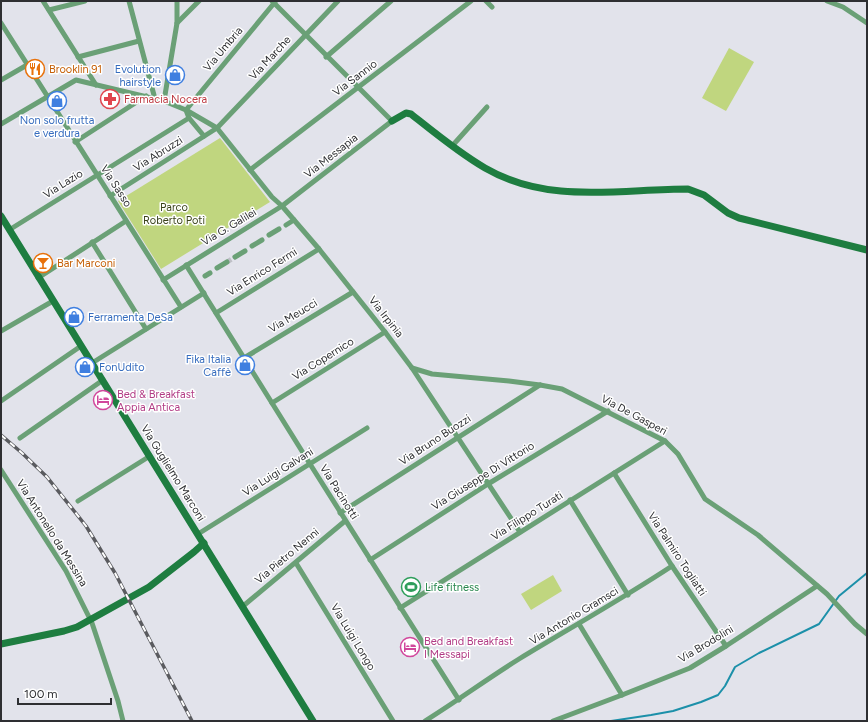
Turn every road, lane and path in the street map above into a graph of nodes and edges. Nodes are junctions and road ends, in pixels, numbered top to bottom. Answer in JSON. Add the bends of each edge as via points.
{"nodes":[{"id":1,"x":43,"y":1,"type":"edge"},
{"id":2,"x":86,"y":1,"type":"edge"},
{"id":3,"x":129,"y":1,"type":"edge"},
{"id":4,"x":177,"y":1,"type":"edge"},
{"id":5,"x":199,"y":1,"type":"edge"},
{"id":6,"x":338,"y":1,"type":"edge"},
{"id":7,"x":391,"y":1,"type":"edge"},
{"id":8,"x":471,"y":1,"type":"edge"},
{"id":9,"x":486,"y":1,"type":"edge"},
{"id":10,"x":827,"y":1,"type":"edge"},
{"id":11,"x":274,"y":2,"type":"edge"},
{"id":12,"x":492,"y":8,"type":"dead end"},
{"id":13,"x":49,"y":10,"type":"junction"},
{"id":14,"x":177,"y":23,"type":"junction"},
{"id":15,"x":867,"y":23,"type":"edge"},
{"id":16,"x":1,"y":24,"type":"edge"},
{"id":17,"x":306,"y":35,"type":"junction"},
{"id":18,"x":139,"y":41,"type":"junction"},
{"id":19,"x":78,"y":57,"type":"junction"},
{"id":20,"x":326,"y":57,"type":"junction"},
{"id":21,"x":27,"y":65,"type":"junction"},
{"id":22,"x":1,"y":80,"type":"edge"},
{"id":23,"x":96,"y":84,"type":"junction"},
{"id":24,"x":358,"y":88,"type":"junction"},
{"id":25,"x":47,"y":96,"type":"junction"},
{"id":26,"x":146,"y":96,"type":"junction"},
{"id":27,"x":155,"y":99,"type":"junction"},
{"id":28,"x":164,"y":101,"type":"junction"},
{"id":29,"x":487,"y":107,"type":"dead end"},
{"id":30,"x":186,"y":110,"type":"junction"},
{"id":31,"x":189,"y":118,"type":"junction"},
{"id":32,"x":392,"y":121,"type":"junction"},
{"id":33,"x":1,"y":124,"type":"edge"},
{"id":34,"x":217,"y":128,"type":"junction"},
{"id":35,"x":204,"y":136,"type":"junction"},
{"id":36,"x":76,"y":142,"type":"junction"},
{"id":37,"x":453,"y":145,"type":"junction"},
{"id":38,"x":250,"y":170,"type":"junction"},
{"id":39,"x":97,"y":175,"type":"junction"},
{"id":40,"x":110,"y":196,"type":"junction"},
{"id":41,"x":282,"y":206,"type":"junction"},
{"id":42,"x":1,"y":216,"type":"edge"},
{"id":43,"x":294,"y":220,"type":"junction"},
{"id":44,"x":126,"y":221,"type":"junction"},
{"id":45,"x":286,"y":225,"type":"dead end"},
{"id":46,"x":279,"y":229,"type":"dead end"},
{"id":47,"x":9,"y":230,"type":"junction"},
{"id":48,"x":269,"y":235,"type":"dead end"},
{"id":49,"x":262,"y":240,"type":"dead end"},
{"id":50,"x":92,"y":242,"type":"junction"},
{"id":51,"x":252,"y":246,"type":"dead end"},
{"id":52,"x":319,"y":249,"type":"junction"},
{"id":53,"x":867,"y":250,"type":"edge"},
{"id":54,"x":245,"y":251,"type":"dead end"},
{"id":55,"x":235,"y":257,"type":"tunnel mouth"},
{"id":56,"x":227,"y":262,"type":"tunnel mouth"},
{"id":57,"x":186,"y":265,"type":"junction"},
{"id":58,"x":217,"y":268,"type":"dead end"},
{"id":59,"x":38,"y":278,"type":"junction"},
{"id":60,"x":163,"y":280,"type":"junction"},
{"id":61,"x":353,"y":292,"type":"junction"},
{"id":62,"x":204,"y":293,"type":"junction"},
{"id":63,"x":53,"y":300,"type":"junction"},
{"id":64,"x":181,"y":307,"type":"junction"},
{"id":65,"x":216,"y":313,"type":"junction"},
{"id":66,"x":146,"y":329,"type":"junction"},
{"id":67,"x":1,"y":331,"type":"edge"},
{"id":68,"x":386,"y":332,"type":"junction"},
{"id":69,"x":81,"y":346,"type":"junction"},
{"id":70,"x":244,"y":358,"type":"junction"},
{"id":71,"x":92,"y":363,"type":"junction"},
{"id":72,"x":412,"y":368,"type":"junction"},
{"id":73,"x":103,"y":380,"type":"junction"},
{"id":74,"x":540,"y":385,"type":"junction"},
{"id":75,"x":1,"y":401,"type":"edge"},
{"id":76,"x":272,"y":403,"type":"junction"},
{"id":77,"x":608,"y":411,"type":"junction"},
{"id":78,"x":367,"y":428,"type":"dead end"},
{"id":79,"x":20,"y":438,"type":"dead end"},
{"id":80,"x":458,"y":438,"type":"junction"},
{"id":81,"x":665,"y":441,"type":"junction"},
{"id":82,"x":150,"y":456,"type":"junction"},
{"id":83,"x":310,"y":464,"type":"junction"},
{"id":84,"x":1,"y":470,"type":"edge"},
{"id":85,"x":614,"y":473,"type":"junction"},
{"id":86,"x":488,"y":484,"type":"junction"},
{"id":87,"x":570,"y":500,"type":"junction"},
{"id":88,"x":78,"y":501,"type":"dead end"},
{"id":89,"x":340,"y":513,"type":"junction"},
{"id":90,"x":345,"y":521,"type":"junction"},
{"id":91,"x":520,"y":532,"type":"junction"},
{"id":92,"x":198,"y":534,"type":"junction"},
{"id":93,"x":204,"y":543,"type":"junction"},
{"id":94,"x":370,"y":560,"type":"junction"},
{"id":95,"x":296,"y":562,"type":"junction"},
{"id":96,"x":672,"y":566,"type":"junction"},
{"id":97,"x":817,"y":586,"type":"junction"},
{"id":98,"x":628,"y":595,"type":"junction"},
{"id":99,"x":242,"y":607,"type":"junction"},
{"id":100,"x":400,"y":608,"type":"junction"},
{"id":101,"x":579,"y":624,"type":"junction"},
{"id":102,"x":867,"y":634,"type":"edge"},
{"id":103,"x":1,"y":644,"type":"edge"},
{"id":104,"x":726,"y":646,"type":"junction"},
{"id":105,"x":622,"y":695,"type":"junction"},
{"id":106,"x":459,"y":700,"type":"junction"},
{"id":107,"x":123,"y":721,"type":"edge"},
{"id":108,"x":313,"y":721,"type":"edge"},
{"id":109,"x":393,"y":721,"type":"edge"},
{"id":110,"x":425,"y":721,"type":"edge"},
{"id":111,"x":552,"y":721,"type":"edge"}],
"edges":[{"from":1,"to":13,"type":"street"},
{"from":2,"to":13,"type":"street"},
{"from":3,"to":18,"type":"street"},
{"from":4,"to":14,"type":"street"},
{"from":5,"to":14,"type":"street"},
{"from":6,"to":17,"type":"street","name":"Via Marche"},
{"from":7,"to":20,"type":"street"},
{"from":8,"to":24,"type":"street","name":"Via Sannio"},
{"from":9,"to":12,"type":"street"},
{"from":10,"to":15,"type":"street","via":[[843,7]]},
{"from":11,"to":17,"type":"street"},
{"from":11,"to":30,"type":"street","name":"Via Umbria"},
{"from":13,"to":19,"type":"street"},
{"from":14,"to":28,"type":"street"},
{"from":16,"to":21,"type":"street","name":"Via Sasso"},
{"from":17,"to":20,"type":"street"},
{"from":17,"to":34,"type":"street","name":"Via Marche"},
{"from":18,"to":19,"type":"street"},
{"from":18,"to":27,"type":"street"},
{"from":19,"to":23,"type":"street"},
{"from":20,"to":24,"type":"street"},
{"from":21,"to":22,"type":"street"},
{"from":21,"to":25,"type":"street","name":"Via Sasso"},
{"from":23,"to":25,"type":"street","via":[[76,80]]},
{"from":23,"to":26,"type":"street"},
{"from":24,"to":32,"type":"street"},
{"from":24,"to":38,"type":"street","name":"Via Sannio"},
{"from":25,"to":33,"type":"street"},
{"from":25,"to":36,"type":"street","name":"Via Sasso"},
{"from":26,"to":27,"type":"street"},
{"from":26,"to":36,"type":"street"},
{"from":27,"to":28,"type":"street"},
{"from":28,"to":30,"type":"street"},
{"from":29,"to":37,"type":"street"},
{"from":30,"to":31,"type":"street"},
{"from":30,"to":34,"type":"street"},
{"from":31,"to":35,"type":"street"},
{"from":31,"to":39,"type":"street","name":"Via Lazio"},
{"from":32,"to":37,"type":"street","via":[[406,113],[411,114]]},
{"from":32,"to":41,"type":"street","name":"Via Messapia"},
{"from":34,"to":35,"type":"street","name":"Via Abruzzi"},
{"from":34,"to":38,"type":"street","name":"Via Irpinia"},
{"from":35,"to":40,"type":"street","name":"Via Abruzzi"},
{"from":36,"to":39,"type":"street","name":"Via Sasso"},
{"from":37,"to":53,"type":"street","via":[[486,169],[535,188],[567,193],[688,189],[704,195],[739,218]]},
{"from":38,"to":41,"type":"street","name":"Via Irpinia"},
{"from":39,"to":40,"type":"street","name":"Via Sasso"},
{"from":39,"to":47,"type":"street","name":"Via Lazio"},
{"from":40,"to":44,"type":"street","name":"Via Sasso"},
{"from":41,"to":43,"type":"street","name":"Via Irpinia"},
{"from":41,"to":57,"type":"street","name":"Via G. Galilei"},
{"from":42,"to":47,"type":"street","name":"Via Guglielmo Marconi"},
{"from":43,"to":45,"type":"street"},
{"from":43,"to":52,"type":"street","name":"Via Irpinia"},
{"from":44,"to":50,"type":"street"},
{"from":44,"to":60,"type":"street","name":"Via Sasso"},
{"from":46,"to":48,"type":"street"},
{"from":47,"to":59,"type":"street","name":"Via Guglielmo Marconi"},
{"from":49,"to":51,"type":"street"},
{"from":50,"to":59,"type":"street"},
{"from":50,"to":66,"type":"street"},
{"from":52,"to":61,"type":"street","name":"Via Irpinia"},
{"from":52,"to":65,"type":"street","name":"Via Enrico Fermi"},
{"from":54,"to":55,"type":"street"},
{"from":56,"to":58,"type":"street"},
{"from":57,"to":60,"type":"street","name":"Via G. Galilei"},
{"from":57,"to":62,"type":"street","name":"Via Pacinotti"},
{"from":59,"to":63,"type":"street","name":"Via Guglielmo Marconi"},
{"from":60,"to":64,"type":"street","name":"Via Sasso"},
{"from":61,"to":68,"type":"street","name":"Via Irpinia"},
{"from":61,"to":70,"type":"street","name":"Via Meucci"},
{"from":62,"to":64,"type":"street"},
{"from":62,"to":65,"type":"street","name":"Via Pacinotti"},
{"from":63,"to":67,"type":"street"},
{"from":63,"to":69,"type":"street","name":"Via Guglielmo Marconi"},
{"from":64,"to":66,"type":"street"},
{"from":65,"to":70,"type":"street","name":"Via Pacinotti"},
{"from":66,"to":71,"type":"street"},
{"from":68,"to":72,"type":"street","name":"Via Irpinia"},
{"from":68,"to":76,"type":"street","name":"Via Copernico"},
{"from":69,"to":71,"type":"street","name":"Via Guglielmo Marconi"},
{"from":69,"to":75,"type":"street"},
{"from":70,"to":76,"type":"street","name":"Via Pacinotti"},
{"from":71,"to":73,"type":"street","name":"Via Guglielmo Marconi"},
{"from":72,"to":74,"type":"street","name":"Via De Gasperi","via":[[432,374]]},
{"from":72,"to":80,"type":"street","name":"Via Irpinia"},
{"from":73,"to":79,"type":"street"},
{"from":73,"to":82,"type":"street","name":"Via Guglielmo Marconi"},
{"from":74,"to":77,"type":"street","name":"Via De Gasperi","via":[[562,389]]},
{"from":74,"to":80,"type":"street","name":"Via Bruno Buozzi"},
{"from":76,"to":83,"type":"street","name":"Via Pacinotti"},
{"from":77,"to":81,"type":"street","name":"Via De Gasperi"},
{"from":77,"to":86,"type":"street","name":"Via Giuseppe Di Vittorio"},
{"from":78,"to":83,"type":"street","name":"Via Luigi Galvani"},
{"from":80,"to":86,"type":"street","name":"Via Irpinia"},
{"from":80,"to":89,"type":"street","name":"Via Bruno Buozzi"},
{"from":81,"to":85,"type":"street","name":"Via Filippo Turati"},
{"from":81,"to":97,"type":"street","name":"Via De Gasperi","via":[[678,454],[705,499],[758,535]]},
{"from":82,"to":88,"type":"street"},
{"from":82,"to":92,"type":"street","name":"Via Guglielmo Marconi"},
{"from":83,"to":89,"type":"street","name":"Via Pacinotti"},
{"from":83,"to":92,"type":"street","name":"Via Luigi Galvani"},
{"from":84,"to":107,"type":"street","name":"Via Antonello da Messina","via":[[66,571],[92,624]]},
{"from":85,"to":87,"type":"street","name":"Via Filippo Turati"},
{"from":85,"to":96,"type":"street","name":"Via Palmiro Togliatti"},
{"from":86,"to":91,"type":"street","name":"Via Irpinia"},
{"from":86,"to":94,"type":"street","name":"Via Giuseppe Di Vittorio"},
{"from":87,"to":91,"type":"street","name":"Via Filippo Turati"},
{"from":87,"to":98,"type":"street"},
{"from":89,"to":90,"type":"street","name":"Via Pacinotti"},
{"from":90,"to":94,"type":"street","name":"Via Pacinotti"},
{"from":90,"to":95,"type":"street","name":"Via Pietro Nenni"},
{"from":91,"to":100,"type":"street","name":"Via Filippo Turati"},
{"from":92,"to":93,"type":"street","name":"Via Guglielmo Marconi"},
{"from":93,"to":99,"type":"street","name":"Via Guglielmo Marconi"},
{"from":93,"to":103,"type":"street","via":[[173,569],[136,594],[77,627]]},
{"from":94,"to":100,"type":"street","name":"Via Pacinotti"},
{"from":95,"to":99,"type":"street","name":"Via Pietro Nenni"},
{"from":95,"to":109,"type":"street","name":"Via Luigi Longo"},
{"from":96,"to":98,"type":"street","name":"Via Antonio Gramsci"},
{"from":96,"to":104,"type":"street","name":"Via Palmiro Togliatti"},
{"from":97,"to":102,"type":"street","name":"Via De Gasperi"},
{"from":97,"to":104,"type":"street","name":"Via Brodolini"},
{"from":98,"to":101,"type":"street","name":"Via Antonio Gramsci"},
{"from":99,"to":108,"type":"street","name":"Via Guglielmo Marconi"},
{"from":100,"to":106,"type":"street","name":"Via Pacinotti"},
{"from":101,"to":105,"type":"street"},
{"from":101,"to":106,"type":"street","name":"Via Antonio Gramsci","via":[[518,660]]},
{"from":104,"to":105,"type":"street","name":"Via Brodolini","via":[[690,668]]},
{"from":105,"to":111,"type":"street","name":"Via Brodolini"},
{"from":106,"to":110,"type":"street","name":"Via Antonio Gramsci"}]}
